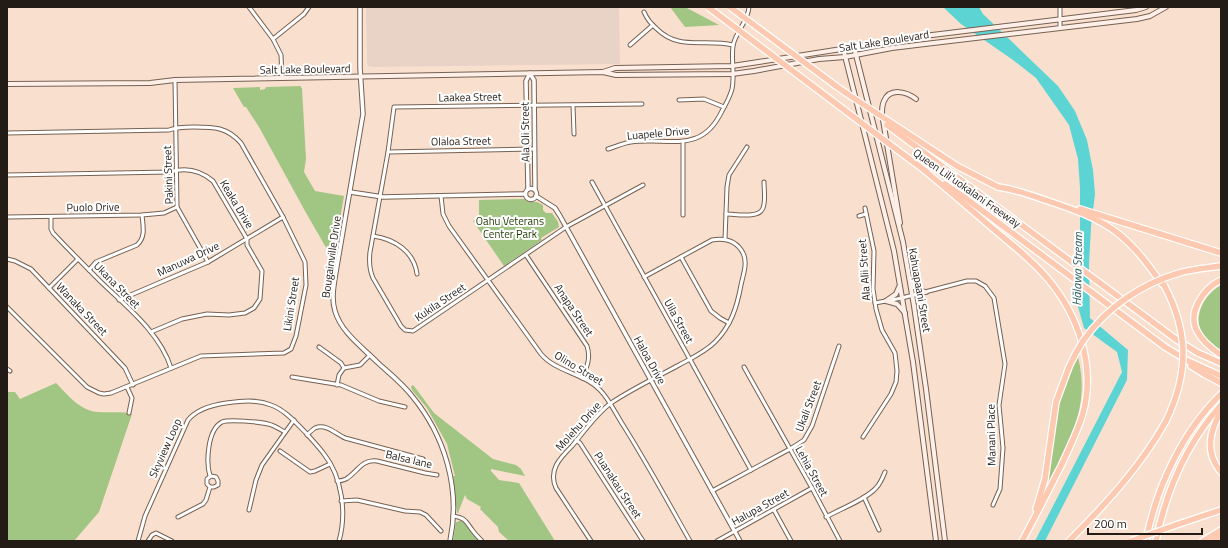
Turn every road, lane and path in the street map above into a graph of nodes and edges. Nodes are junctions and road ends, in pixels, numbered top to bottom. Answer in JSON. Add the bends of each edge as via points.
{"nodes":[{"id":1,"x":249,"y":7,"type":"edge"},
{"id":2,"x":309,"y":7,"type":"edge"},
{"id":3,"x":360,"y":7,"type":"edge"},
{"id":4,"x":708,"y":7,"type":"edge"},
{"id":5,"x":730,"y":7,"type":"edge"},
{"id":6,"x":750,"y":7,"type":"edge"},
{"id":7,"x":1060,"y":7,"type":"edge"},
{"id":8,"x":1146,"y":7,"type":"edge"},
{"id":9,"x":1166,"y":7,"type":"edge"},
{"id":10,"x":644,"y":12,"type":"dead end"},
{"id":11,"x":1060,"y":20,"type":"junction"},
{"id":12,"x":653,"y":25,"type":"junction"},
{"id":13,"x":1060,"y":28,"type":"junction"},
{"id":14,"x":273,"y":39,"type":"junction"},
{"id":15,"x":630,"y":45,"type":"dead end"},
{"id":16,"x":733,"y":45,"type":"junction"},
{"id":17,"x":854,"y":47,"type":"junction"},
{"id":18,"x":843,"y":48,"type":"junction"},
{"id":19,"x":856,"y":55,"type":"junction"},
{"id":20,"x":846,"y":57,"type":"junction"},
{"id":21,"x":732,"y":66,"type":"junction"},
{"id":22,"x":603,"y":72,"type":"junction"},
{"id":23,"x":530,"y":74,"type":"junction"},
{"id":24,"x":732,"y":74,"type":"junction"},
{"id":25,"x":361,"y":77,"type":"junction"},
{"id":26,"x":282,"y":78,"type":"junction"},
{"id":27,"x":175,"y":80,"type":"junction"},
{"id":28,"x":7,"y":84,"type":"edge"},
{"id":29,"x":846,"y":93,"type":"junction"},
{"id":30,"x":916,"y":99,"type":"dead end"},
{"id":31,"x":679,"y":100,"type":"dead end"},
{"id":32,"x":573,"y":104,"type":"junction"},
{"id":33,"x":642,"y":104,"type":"dead end"},
{"id":34,"x":526,"y":105,"type":"junction"},
{"id":35,"x":534,"y":105,"type":"junction"},
{"id":36,"x":394,"y":107,"type":"joint"},
{"id":37,"x":724,"y":107,"type":"junction"},
{"id":38,"x":175,"y":128,"type":"junction"},
{"id":39,"x":7,"y":133,"type":"edge"},
{"id":40,"x":574,"y":134,"type":"dead end"},
{"id":41,"x":683,"y":142,"type":"junction"},
{"id":42,"x":746,"y":147,"type":"dead end"},
{"id":43,"x":527,"y":149,"type":"junction"},
{"id":44,"x":534,"y":149,"type":"junction"},
{"id":45,"x":608,"y":149,"type":"dead end"},
{"id":46,"x":388,"y":152,"type":"junction"},
{"id":47,"x":177,"y":170,"type":"junction"},
{"id":48,"x":924,"y":170,"type":"junction"},
{"id":49,"x":7,"y":175,"type":"edge"},
{"id":50,"x":592,"y":182,"type":"dead end"},
{"id":51,"x":764,"y":182,"type":"dead end"},
{"id":52,"x":643,"y":185,"type":"dead end"},
{"id":53,"x":528,"y":189,"type":"junction"},
{"id":54,"x":535,"y":190,"type":"junction"},
{"id":55,"x":350,"y":192,"type":"junction"},
{"id":56,"x":525,"y":194,"type":"junction"},
{"id":57,"x":379,"y":196,"type":"junction"},
{"id":58,"x":442,"y":196,"type":"junction"},
{"id":59,"x":536,"y":196,"type":"junction"},
{"id":60,"x":605,"y":206,"type":"junction"},
{"id":61,"x":177,"y":207,"type":"junction"},
{"id":62,"x":865,"y":208,"type":"dead end"},
{"id":63,"x":1077,"y":210,"type":"junction"},
{"id":64,"x":726,"y":214,"type":"junction"},
{"id":65,"x":866,"y":214,"type":"junction"},
{"id":66,"x":142,"y":215,"type":"junction"},
{"id":67,"x":683,"y":215,"type":"dead end"},
{"id":68,"x":51,"y":216,"type":"junction"},
{"id":69,"x":859,"y":216,"type":"dead end"},
{"id":70,"x":7,"y":217,"type":"edge"},
{"id":71,"x":283,"y":217,"type":"junction"},
{"id":72,"x":566,"y":227,"type":"junction"},
{"id":73,"x":373,"y":236,"type":"junction"},
{"id":74,"x":247,"y":239,"type":"junction"},
{"id":75,"x":725,"y":239,"type":"junction"},
{"id":76,"x":903,"y":242,"type":"junction"},
{"id":77,"x":1221,"y":253,"type":"edge"},
{"id":78,"x":526,"y":256,"type":"junction"},
{"id":79,"x":681,"y":257,"type":"junction"},
{"id":80,"x":7,"y":259,"type":"edge"},
{"id":81,"x":78,"y":259,"type":"junction"},
{"id":82,"x":208,"y":262,"type":"junction"},
{"id":83,"x":1221,"y":266,"type":"edge"},
{"id":84,"x":89,"y":270,"type":"junction"},
{"id":85,"x":417,"y":274,"type":"dead end"},
{"id":86,"x":644,"y":277,"type":"junction"},
{"id":87,"x":1221,"y":280,"type":"edge"},
{"id":88,"x":488,"y":281,"type":"junction"},
{"id":89,"x":910,"y":281,"type":"junction"},
{"id":90,"x":900,"y":286,"type":"junction"},
{"id":91,"x":49,"y":288,"type":"junction"},
{"id":92,"x":926,"y":292,"type":"junction"},
{"id":93,"x":912,"y":295,"type":"junction"},
{"id":94,"x":902,"y":298,"type":"junction"},
{"id":95,"x":119,"y":300,"type":"junction"},
{"id":96,"x":886,"y":301,"type":"junction"},
{"id":97,"x":875,"y":303,"type":"junction"},
{"id":98,"x":7,"y":307,"type":"edge"},
{"id":99,"x":905,"y":314,"type":"junction"},
{"id":100,"x":729,"y":323,"type":"junction"},
{"id":101,"x":151,"y":332,"type":"junction"},
{"id":102,"x":839,"y":346,"type":"dead end"},
{"id":103,"x":319,"y":347,"type":"dead end"},
{"id":104,"x":1165,"y":347,"type":"junction"},
{"id":105,"x":370,"y":355,"type":"junction"},
{"id":106,"x":1221,"y":355,"type":"edge"},
{"id":107,"x":690,"y":359,"type":"junction"},
{"id":108,"x":1221,"y":363,"type":"edge"},
{"id":109,"x":744,"y":367,"type":"dead end"},
{"id":110,"x":171,"y":368,"type":"junction"},
{"id":111,"x":344,"y":368,"type":"junction"},
{"id":112,"x":1221,"y":376,"type":"edge"},
{"id":113,"x":292,"y":377,"type":"dead end"},
{"id":114,"x":582,"y":378,"type":"junction"},
{"id":115,"x":651,"y":380,"type":"junction"},
{"id":116,"x":1221,"y":383,"type":"edge"},
{"id":117,"x":133,"y":385,"type":"junction"},
{"id":118,"x":337,"y":385,"type":"junction"},
{"id":119,"x":127,"y":387,"type":"junction"},
{"id":120,"x":1220,"y":392,"type":"edge"},
{"id":121,"x":610,"y":404,"type":"junction"},
{"id":122,"x":1221,"y":405,"type":"edge"},
{"id":123,"x":406,"y":407,"type":"dead end"},
{"id":124,"x":1221,"y":411,"type":"edge"},
{"id":125,"x":129,"y":413,"type":"dead end"},
{"id":126,"x":294,"y":420,"type":"junction"},
{"id":127,"x":284,"y":432,"type":"junction"},
{"id":128,"x":307,"y":435,"type":"junction"},
{"id":129,"x":864,"y":437,"type":"dead end"},
{"id":130,"x":576,"y":440,"type":"junction"},
{"id":131,"x":790,"y":449,"type":"junction"},
{"id":132,"x":280,"y":451,"type":"dead end"},
{"id":133,"x":423,"y":459,"type":"dead end"},
{"id":134,"x":330,"y":464,"type":"junction"},
{"id":135,"x":751,"y":470,"type":"junction"},
{"id":136,"x":885,"y":472,"type":"dead end"},
{"id":137,"x":1221,"y":472,"type":"edge"},
{"id":138,"x":437,"y":475,"type":"dead end"},
{"id":139,"x":210,"y":476,"type":"junction"},
{"id":140,"x":337,"y":481,"type":"junction"},
{"id":141,"x":210,"y":487,"type":"junction"},
{"id":142,"x":812,"y":488,"type":"junction"},
{"id":143,"x":712,"y":491,"type":"junction"},
{"id":144,"x":864,"y":497,"type":"junction"},
{"id":145,"x":341,"y":501,"type":"junction"},
{"id":146,"x":993,"y":505,"type":"dead end"},
{"id":147,"x":249,"y":510,"type":"dead end"},
{"id":148,"x":774,"y":510,"type":"junction"},
{"id":149,"x":1221,"y":510,"type":"edge"},
{"id":150,"x":453,"y":516,"type":"junction"},
{"id":151,"x":178,"y":517,"type":"dead end"},
{"id":152,"x":826,"y":517,"type":"junction"},
{"id":153,"x":441,"y":530,"type":"dead end"},
{"id":154,"x":880,"y":530,"type":"dead end"},
{"id":155,"x":1221,"y":530,"type":"edge"},
{"id":156,"x":735,"y":531,"type":"junction"},
{"id":157,"x":1221,"y":536,"type":"edge"},
{"id":158,"x":138,"y":541,"type":"edge"},
{"id":159,"x":148,"y":541,"type":"edge"},
{"id":160,"x":172,"y":541,"type":"edge"},
{"id":161,"x":339,"y":541,"type":"edge"},
{"id":162,"x":450,"y":541,"type":"edge"},
{"id":163,"x":482,"y":541,"type":"edge"},
{"id":164,"x":591,"y":541,"type":"edge"},
{"id":165,"x":643,"y":541,"type":"edge"},
{"id":166,"x":690,"y":541,"type":"edge"},
{"id":167,"x":717,"y":541,"type":"edge"},
{"id":168,"x":740,"y":541,"type":"edge"},
{"id":169,"x":791,"y":541,"type":"edge"},
{"id":170,"x":840,"y":541,"type":"edge"},
{"id":171,"x":936,"y":541,"type":"edge"},
{"id":172,"x":945,"y":541,"type":"edge"},
{"id":173,"x":1022,"y":541,"type":"edge"},
{"id":174,"x":1069,"y":541,"type":"edge"},
{"id":175,"x":1131,"y":541,"type":"edge"},
{"id":176,"x":1145,"y":541,"type":"edge"},
{"id":177,"x":1156,"y":541,"type":"edge"},
{"id":178,"x":1203,"y":541,"type":"edge"},
{"id":179,"x":1213,"y":541,"type":"edge"}],
"edges":[{"from":1,"to":14,"type":"street"},
{"from":2,"to":14,"type":"street"},
{"from":3,"to":25,"type":"street","name":"Bougainville Drive"},
{"from":4,"to":48,"type":"highway","name":"Queen Liliʻuokalani Freeway","bridge":true},
{"from":5,"to":29,"type":"highway","name":"Queen Liliʻuokalani Freeway","bridge":true},
{"from":6,"to":16,"type":"street"},
{"from":7,"to":11,"type":"street"},
{"from":8,"to":11,"type":"main road","name":"Salt Lake Boulevard"},
{"from":9,"to":13,"type":"main road","name":"Salt Lake Boulevard","via":[[1150,16]]},
{"from":10,"to":12,"type":"street"},
{"from":11,"to":13,"type":"street"},
{"from":11,"to":17,"type":"main road","name":"Salt Lake Boulevard"},
{"from":12,"to":15,"type":"street"},
{"from":12,"to":16,"type":"street","via":[[666,37],[681,42],[718,42]]},
{"from":13,"to":19,"type":"main road","name":"Salt Lake Boulevard","via":[[974,37]]},
{"from":14,"to":26,"type":"street","via":[[281,55]]},
{"from":16,"to":21,"type":"street","name":"Luapele Drive"},
{"from":17,"to":18,"type":"main road","name":"Salt Lake Boulevard"},
{"from":17,"to":19,"type":"main road","name":"Kahuapaani Street"},
{"from":18,"to":20,"type":"main road","name":"Kahuapaani Street"},
{"from":18,"to":21,"type":"main road","name":"Salt Lake Boulevard"},
{"from":19,"to":20,"type":"main road","name":"Salt Lake Boulevard"},
{"from":19,"to":76,"type":"main road","name":"Kahuapaani Street"},
{"from":20,"to":24,"type":"main road","name":"Salt Lake Boulevard","via":[[819,59]]},
{"from":20,"to":90,"type":"main road","name":"Kahuapaani Street","via":[[892,243]]},
{"from":21,"to":22,"type":"main road","name":"Salt Lake Boulevard","via":[[616,68]]},
{"from":21,"to":24,"type":"street","name":"Luapele Drive"},
{"from":22,"to":23,"type":"main road","name":"Salt Lake Boulevard"},
{"from":22,"to":24,"type":"main road","name":"Salt Lake Boulevard","via":[[616,75]]},
{"from":23,"to":25,"type":"main road","name":"Salt Lake Boulevard"},
{"from":23,"to":34,"type":"street","name":"Ala Oli Street","via":[[526,81]]},
{"from":23,"to":35,"type":"street","name":"Ala Oli Street","via":[[534,80]]},
{"from":24,"to":37,"type":"street","name":"Luapele Drive","via":[[732,88]]},
{"from":25,"to":26,"type":"main road","name":"Salt Lake Boulevard"},
{"from":25,"to":55,"type":"street","name":"Bougainville Drive","via":[[363,114]]},
{"from":26,"to":27,"type":"main road","name":"Salt Lake Boulevard"},
{"from":27,"to":28,"type":"main road","name":"Salt Lake Boulevard","via":[[150,83]]},
{"from":27,"to":38,"type":"street","name":"Pakini Street"},
{"from":29,"to":63,"type":"highway","bridge":true,"via":[[957,166],[998,187]]},
{"from":29,"to":108,"type":"highway","name":"Queen Liliʻuokalani Freeway","bridge":true,"via":[[1177,340]]},
{"from":30,"to":76,"type":"main road","via":[[907,93],[896,92],[886,97],[882,106]]},
{"from":31,"to":37,"type":"street","via":[[704,99]]},
{"from":32,"to":33,"type":"street","name":"Laakea Street"},
{"from":32,"to":35,"type":"street","name":"Laakea Street"},
{"from":32,"to":40,"type":"street"},
{"from":34,"to":35,"type":"street","name":"Laakea Street"},
{"from":34,"to":36,"type":"street","name":"Laakea Street"},
{"from":34,"to":43,"type":"street","name":"Ala Oli Street"},
{"from":35,"to":44,"type":"street","name":"Ala Oli Street"},
{"from":36,"to":46,"type":"street","name":"Kukila Street"},
{"from":37,"to":41,"type":"street","name":"Luapele Drive","via":[[709,131]]},
{"from":38,"to":39,"type":"street","name":"Likini Street"},
{"from":38,"to":47,"type":"street","name":"Pakini Street"},
{"from":38,"to":71,"type":"street","name":"Likini Street","via":[[213,127],[232,134],[241,143]]},
{"from":41,"to":45,"type":"street","name":"Luapele Drive","via":[[631,142]]},
{"from":41,"to":67,"type":"street"},
{"from":42,"to":64,"type":"street","via":[[729,176]]},
{"from":43,"to":44,"type":"street","name":"Olaloa Street"},
{"from":43,"to":46,"type":"street","name":"Olaloa Street"},
{"from":43,"to":53,"type":"street","name":"Ala Oli Street"},
{"from":44,"to":54,"type":"street","name":"Ala Oli Street"},
{"from":46,"to":57,"type":"street","name":"Kukila Street"},
{"from":47,"to":49,"type":"street","name":"Keaka Drive"},
{"from":47,"to":61,"type":"street","name":"Pakini Street"},
{"from":47,"to":74,"type":"street","name":"Keaka Drive","via":[[197,171],[208,176]]},
{"from":48,"to":104,"type":"highway","name":"Queen Liliʻuokalani Freeway"},
{"from":48,"to":173,"type":"highway","via":[[1030,260],[1065,303],[1079,334],[1086,362],[1087,388],[1084,412],[1037,515]]},
{"from":50,"to":60,"type":"street","name":"Uila Street"},
{"from":51,"to":64,"type":"street","via":[[763,207],[760,212],[752,215]]},
{"from":52,"to":60,"type":"street","name":"Kukila Street"},
{"from":53,"to":54,"type":"street"},
{"from":53,"to":56,"type":"street"},
{"from":54,"to":59,"type":"street"},
{"from":55,"to":57,"type":"street"},
{"from":55,"to":105,"type":"street","name":"Bougainville Drive","via":[[333,298],[335,312],[343,328]]},
{"from":56,"to":58,"type":"street"},
{"from":56,"to":59,"type":"street","via":[[529,200]]},
{"from":57,"to":58,"type":"street"},
{"from":57,"to":73,"type":"street","name":"Kukila Street"},
{"from":58,"to":88,"type":"street","name":"Olino Street","via":[[443,214],[447,222]]},
{"from":59,"to":72,"type":"street","name":"Haloa Drive","via":[[554,208]]},
{"from":60,"to":72,"type":"street","name":"Kukila Street"},
{"from":60,"to":86,"type":"street","name":"Uila Street"},
{"from":61,"to":66,"type":"street","name":"Puolo Drive","via":[[164,213]]},
{"from":61,"to":82,"type":"street","name":"Pakini Street"},
{"from":62,"to":65,"type":"street","name":"Ala Alii Street"},
{"from":63,"to":77,"type":"highway","via":[[1098,214]]},
{"from":63,"to":174,"type":"highway","bridge":true,"via":[[1120,235],[1136,250],[1164,285],[1178,319],[1182,336],[1183,365],[1173,406],[1148,452],[1118,489]]},
{"from":64,"to":75,"type":"street"},
{"from":65,"to":69,"type":"street"},
{"from":65,"to":97,"type":"street","name":"Ala Alii Street","via":[[874,251]]},
{"from":66,"to":68,"type":"street","name":"Puolo Drive"},
{"from":66,"to":84,"type":"street","via":[[142,241],[96,262]]},
{"from":68,"to":70,"type":"street","name":"Puolo Drive"},
{"from":68,"to":81,"type":"street","name":"Ukana Street","via":[[53,234]]},
{"from":71,"to":74,"type":"street","name":"Manuwa Drive"},
{"from":71,"to":110,"type":"street","name":"Likini Street","via":[[305,262],[306,285],[296,336],[291,348],[284,352],[201,356]]},
{"from":72,"to":78,"type":"street","name":"Kukila Street"},
{"from":72,"to":115,"type":"street","name":"Haloa Drive"},
{"from":73,"to":85,"type":"street","via":[[394,242],[404,249],[415,263]]},
{"from":73,"to":88,"type":"street","name":"Kukila Street","via":[[369,265],[373,278],[401,326],[406,330],[417,329]]},
{"from":74,"to":82,"type":"street","name":"Manuwa Drive"},
{"from":74,"to":101,"type":"street","name":"Keaka Drive","via":[[247,244],[262,271],[260,299],[254,308],[245,313],[207,314],[182,319]]},
{"from":75,"to":79,"type":"street","via":[[712,240]]},
{"from":75,"to":100,"type":"street","name":"Molehu Drive","via":[[740,248],[745,264],[738,302]]},
{"from":76,"to":89,"type":"main road","name":"Kahuapaani Street"},
{"from":78,"to":88,"type":"street","name":"Kukila Street"},
{"from":78,"to":114,"type":"street","name":"Anapa Street","via":[[585,342],[589,357]]},
{"from":79,"to":86,"type":"street"},
{"from":79,"to":100,"type":"street","via":[[712,311]]},
{"from":80,"to":91,"type":"street","name":"Wanaka Street","via":[[31,269]]},
{"from":81,"to":84,"type":"street","name":"Ukana Street"},
{"from":81,"to":91,"type":"street"},
{"from":82,"to":95,"type":"street","name":"Manuwa Drive"},
{"from":83,"to":173,"type":"highway","bridge":true,"via":[[1179,273],[1152,283],[1114,307],[1083,341],[1068,367],[1056,402],[1045,479],[1039,503]]},
{"from":84,"to":95,"type":"street","name":"Ukana Street"},
{"from":86,"to":107,"type":"street","name":"Uila Street"},
{"from":87,"to":106,"type":"highway","via":[[1201,297],[1195,320],[1196,330],[1200,336]]},
{"from":88,"to":114,"type":"street","name":"Olino Street","via":[[543,357]]},
{"from":89,"to":92,"type":"main road","via":[[916,289]]},
{"from":89,"to":93,"type":"main road","name":"Kahuapaani Street"},
{"from":90,"to":94,"type":"main road","name":"Kahuapaani Street"},
{"from":90,"to":96,"type":"main road","via":[[896,294]]},
{"from":91,"to":117,"type":"street","name":"Wanaka Street","via":[[125,368]]},
{"from":92,"to":93,"type":"street","name":"Manani Place"},
{"from":92,"to":146,"type":"street","name":"Manani Place","via":[[976,281],[985,286],[994,298],[1005,364],[998,406],[1003,448],[1000,489]]},
{"from":93,"to":94,"type":"street","name":"Manani Place"},
{"from":93,"to":172,"type":"main road","name":"Kahuapaani Street"},
{"from":94,"to":96,"type":"street","name":"Manani Place"},
{"from":94,"to":99,"type":"main road","name":"Kahuapaani Street"},
{"from":95,"to":101,"type":"street","name":"Ukana Street"},
{"from":96,"to":97,"type":"street","name":"Manani Place"},
{"from":96,"to":99,"type":"main road","via":[[897,304]]},
{"from":97,"to":129,"type":"street","name":"Ala Alii Street","via":[[882,330],[895,353],[897,375],[890,397]]},
{"from":98,"to":119,"type":"street","name":"Likini Street","via":[[90,389],[104,394]]},
{"from":99,"to":171,"type":"main road","name":"Kahuapaani Street"},
{"from":100,"to":107,"type":"street","name":"Molehu Drive","via":[[716,341]]},
{"from":101,"to":110,"type":"street","name":"Ukana Street"},
{"from":102,"to":131,"type":"street","name":"Ukali Street","via":[[811,429],[804,440]]},
{"from":103,"to":111,"type":"street","via":[[340,362]]},
{"from":104,"to":112,"type":"highway","name":"Queen Liliʻuokalani Freeway","via":[[1188,362]]},
{"from":104,"to":116,"type":"highway","via":[[1197,370]]},
{"from":105,"to":111,"type":"street","via":[[360,365]]},
{"from":105,"to":150,"type":"street","name":"Bougainville Drive","via":[[412,394],[433,426],[449,470]]},
{"from":107,"to":115,"type":"street","name":"Molehu Drive"},
{"from":107,"to":135,"type":"street","name":"Uila Street"},
{"from":109,"to":131,"type":"street","name":"Lehia Street"},
{"from":110,"to":117,"type":"street","name":"Likini Street"},
{"from":111,"to":118,"type":"street"},
{"from":113,"to":118,"type":"street"},
{"from":114,"to":121,"type":"street","name":"Olino Street","via":[[599,389]]},
{"from":115,"to":121,"type":"street","name":"Molehu Drive"},
{"from":115,"to":143,"type":"street","name":"Haloa Drive"},
{"from":117,"to":119,"type":"street","name":"Likini Street"},
{"from":118,"to":123,"type":"street","via":[[379,401]]},
{"from":119,"to":125,"type":"street","via":[[132,398]]},
{"from":120,"to":176,"type":"highway","via":[[1181,448],[1152,515]]},
{"from":121,"to":130,"type":"street","name":"Molehu Drive"},
{"from":121,"to":166,"type":"street","name":"Olino Street"},
{"from":122,"to":177,"type":"highway","via":[[1199,434],[1180,468],[1163,511]]},
{"from":124,"to":137,"type":"highway","via":[[1210,441],[1214,462]]},
{"from":126,"to":127,"type":"street"},
{"from":126,"to":128,"type":"street","name":"Skyview Loop"},
{"from":126,"to":158,"type":"street","name":"Skyview Loop","via":[[271,405],[251,401],[220,404],[192,415],[186,423],[145,516]]},
{"from":127,"to":139,"type":"street","via":[[264,423],[221,423],[216,428],[209,447]]},
{"from":127,"to":147,"type":"street","via":[[258,472]]},
{"from":128,"to":133,"type":"street","via":[[315,428],[326,428],[344,438]]},
{"from":128,"to":134,"type":"street","name":"Skyview Loop"},
{"from":130,"to":164,"type":"street","name":"Molehu Drive","via":[[556,464],[554,478],[556,488]]},
{"from":130,"to":165,"type":"street","name":"Puanakau Street"},
{"from":131,"to":135,"type":"street","name":"Ukali Street"},
{"from":131,"to":142,"type":"street","name":"Lehia Street"},
{"from":132,"to":134,"type":"street","via":[[309,472],[315,472]]},
{"from":134,"to":140,"type":"street","name":"Skyview Loop"},
{"from":135,"to":143,"type":"street","name":"Ukali Street"},
{"from":136,"to":144,"type":"street","via":[[877,488]]},
{"from":138,"to":140,"type":"street","name":"Balsa lane","via":[[371,460],[362,464],[348,478]]},
{"from":139,"to":141,"type":"street","via":[[207,481]]},
{"from":139,"to":141,"type":"street","via":[[216,477],[218,482],[216,487]]},
{"from":140,"to":145,"type":"street","name":"Skyview Loop"},
{"from":141,"to":151,"type":"street","via":[[204,504]]},
{"from":142,"to":148,"type":"street","name":"Halupa Street"},
{"from":142,"to":152,"type":"street","name":"Lehia Street"},
{"from":143,"to":156,"type":"street","name":"Haloa Drive"},
{"from":144,"to":152,"type":"street"},
{"from":144,"to":154,"type":"street"},
{"from":145,"to":153,"type":"street","via":[[357,500],[420,512]]},
{"from":145,"to":161,"type":"street","name":"Skyview Loop","via":[[342,527]]},
{"from":148,"to":156,"type":"street","name":"Halupa Street"},
{"from":148,"to":169,"type":"street"},
{"from":149,"to":175,"type":"highway","bridge":true},
{"from":150,"to":162,"type":"street","name":"Bougainville Drive"},
{"from":150,"to":163,"type":"street","via":[[466,521]]},
{"from":152,"to":170,"type":"street","name":"Lehia Street"},
{"from":155,"to":178,"type":"highway"},
{"from":156,"to":167,"type":"street","name":"Halupa Street"},
{"from":156,"to":168,"type":"street","name":"Haloa Drive"},
{"from":157,"to":179,"type":"highway"},
{"from":159,"to":160,"type":"street","via":[[156,533]]}]}
